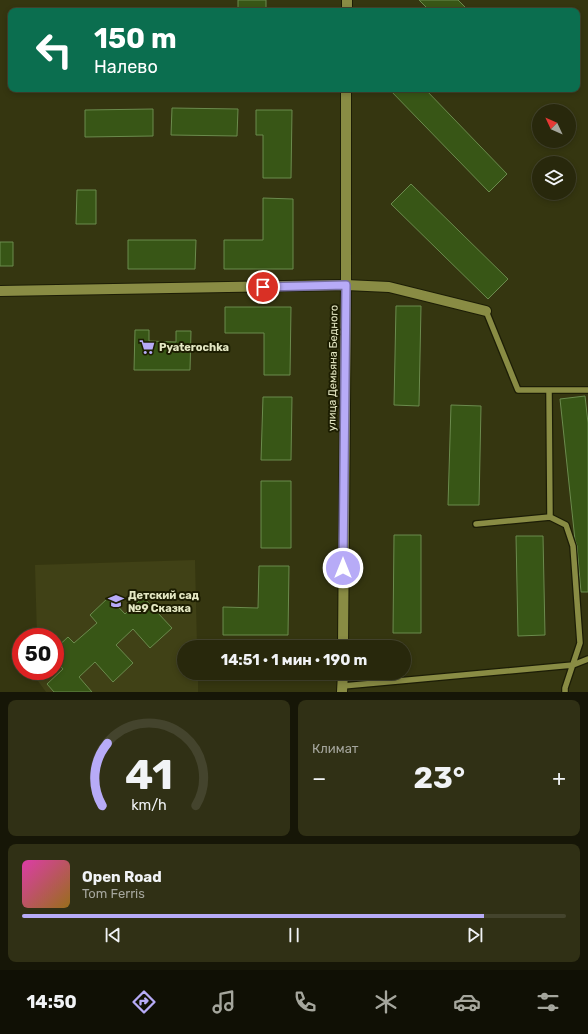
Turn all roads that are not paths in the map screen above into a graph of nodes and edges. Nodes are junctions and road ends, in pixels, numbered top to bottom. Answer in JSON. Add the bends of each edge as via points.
{"nodes":[{"id":1,"x":346,"y":92,"type":"edge"},
{"id":2,"x":346,"y":285,"type":"junction"},
{"id":3,"x":0,"y":291,"type":"edge"},
{"id":4,"x":486,"y":311,"type":"joint"},
{"id":5,"x":549,"y":390,"type":"junction"},
{"id":6,"x":588,"y":390,"type":"edge"},
{"id":7,"x":550,"y":517,"type":"junction"},
{"id":8,"x":476,"y":524,"type":"dead end"},
{"id":9,"x":343,"y":640,"type":"edge"},
{"id":10,"x":588,"y":659,"type":"edge"},
{"id":11,"x":572,"y":665,"type":"junction"},
{"id":12,"x":342,"y":689,"type":"edge"},
{"id":13,"x":565,"y":692,"type":"edge"}],
"edges":[{"from":1,"to":2,"type":"main road","name":"улица Демьяна Бедного"},
{"from":2,"to":3,"type":"main road"},
{"from":2,"to":4,"type":"main road","via":[[389,287]]},
{"from":2,"to":9,"type":"main road","name":"улица Демьяна Бедного"},
{"from":4,"to":5,"type":"lane","via":[[518,390]]},
{"from":5,"to":6,"type":"lane"},
{"from":5,"to":7,"type":"lane"},
{"from":7,"to":8,"type":"lane"},
{"from":7,"to":11,"type":"lane","via":[[566,525],[573,546],[580,643]]},
{"from":10,"to":11,"type":"lane"},
{"from":11,"to":12,"type":"lane"},
{"from":11,"to":13,"type":"lane"}]}
